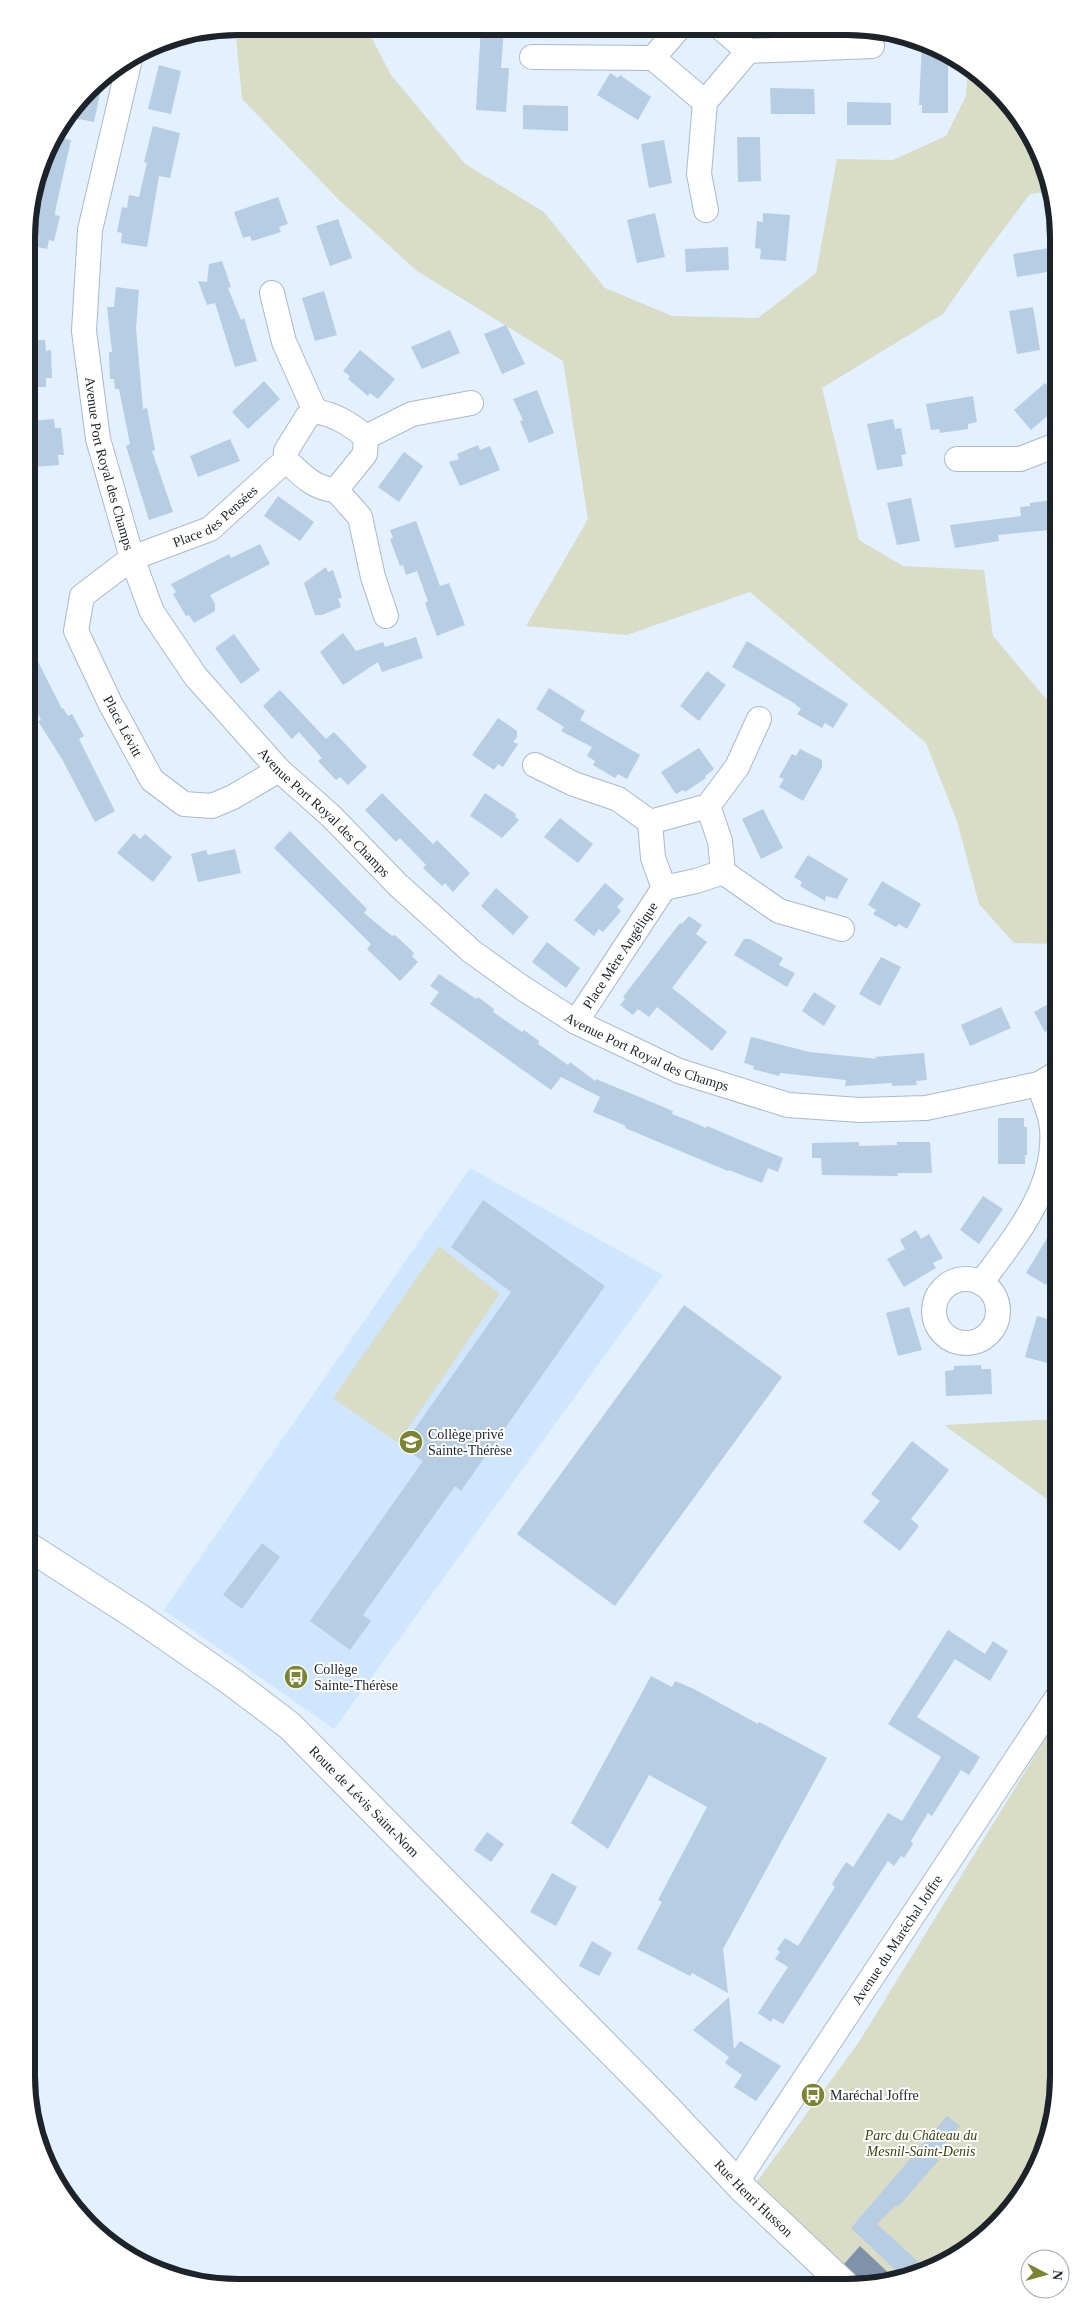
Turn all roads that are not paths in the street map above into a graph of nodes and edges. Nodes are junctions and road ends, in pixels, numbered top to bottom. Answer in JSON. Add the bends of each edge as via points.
{"nodes":[{"id":1,"x":673,"y":35,"type":"edge"},
{"id":2,"x":729,"y":35,"type":"edge"},
{"id":3,"x":872,"y":46,"type":"dead end"},
{"id":4,"x":748,"y":51,"type":"junction"},
{"id":5,"x":532,"y":57,"type":"dead end"},
{"id":6,"x":653,"y":58,"type":"junction"},
{"id":7,"x":128,"y":67,"type":"edge"},
{"id":8,"x":705,"y":102,"type":"junction"},
{"id":9,"x":706,"y":210,"type":"dead end"},
{"id":10,"x":272,"y":292,"type":"dead end"},
{"id":11,"x":471,"y":403,"type":"dead end"},
{"id":12,"x":315,"y":411,"type":"junction"},
{"id":13,"x":366,"y":437,"type":"junction"},
{"id":14,"x":1050,"y":447,"type":"edge"},
{"id":15,"x":958,"y":459,"type":"dead end"},
{"id":16,"x":286,"y":460,"type":"junction"},
{"id":17,"x":336,"y":490,"type":"junction"},
{"id":18,"x":132,"y":558,"type":"junction"},
{"id":19,"x":386,"y":616,"type":"dead end"},
{"id":20,"x":759,"y":719,"type":"dead end"},
{"id":21,"x":535,"y":765,"type":"dead end"},
{"id":22,"x":279,"y":770,"type":"junction"},
{"id":23,"x":708,"y":806,"type":"junction"},
{"id":24,"x":650,"y":822,"type":"junction"},
{"id":25,"x":723,"y":872,"type":"junction"},
{"id":26,"x":664,"y":888,"type":"junction"},
{"id":27,"x":842,"y":929,"type":"dead end"},
{"id":28,"x":576,"y":1022,"type":"junction"},
{"id":29,"x":1049,"y":1078,"type":"edge"},
{"id":30,"x":1050,"y":1094,"type":"edge"},
{"id":31,"x":1050,"y":1164,"type":"edge"},
{"id":32,"x":981,"y":1283,"type":"dead end"},
{"id":33,"x":35,"y":1552,"type":"edge"},
{"id":34,"x":1050,"y":1708,"type":"edge"},
{"id":35,"x":664,"y":2105,"type":"joint"},
{"id":36,"x":741,"y":2187,"type":"junction"},
{"id":37,"x":838,"y":2279,"type":"edge"}],
"edges":[{"from":1,"to":6,"type":"street"},
{"from":2,"to":4,"type":"street"},
{"from":3,"to":4,"type":"street"},
{"from":4,"to":8,"type":"street"},
{"from":5,"to":6,"type":"street"},
{"from":6,"to":8,"type":"street"},
{"from":7,"to":18,"type":"street","name":"Avenue Port Royal des Champs","via":[[90,230],[84,331],[98,438]]},
{"from":8,"to":9,"type":"street","via":[[699,174]]},
{"from":10,"to":12,"type":"street","via":[[284,342]]},
{"from":11,"to":13,"type":"street","via":[[412,414]]},
{"from":12,"to":13,"type":"street","via":[[332,414]]},
{"from":12,"to":16,"type":"street","name":"Place des Pensées","via":[[307,417],[286,451]]},
{"from":13,"to":17,"type":"street","via":[[365,454]]},
{"from":14,"to":15,"type":"street","via":[[1020,459]]},
{"from":16,"to":17,"type":"street","via":[[305,479],[323,490]]},
{"from":16,"to":18,"type":"street","name":"Place des Pensées","via":[[210,529]]},
{"from":17,"to":19,"type":"street","via":[[360,517]]},
{"from":18,"to":22,"type":"street","name":"Avenue Port Royal des Champs","via":[[152,612],[196,677]]},
{"from":18,"to":22,"type":"street","name":"Place Lévitt","via":[[82,596],[76,631],[152,780],[184,804],[212,806]]},
{"from":20,"to":23,"type":"street","via":[[737,766]]},
{"from":21,"to":24,"type":"street","via":[[574,784],[618,799]]},
{"from":22,"to":28,"type":"street","name":"Avenue Port Royal des Champs","via":[[471,951]]},
{"from":23,"to":24,"type":"street"},
{"from":23,"to":25,"type":"street","via":[[720,841]]},
{"from":24,"to":26,"type":"street","name":"Place Mère Angélique","via":[[653,858]]},
{"from":25,"to":26,"type":"street","name":"Place Mère Angélique"},
{"from":25,"to":27,"type":"street","via":[[780,912]]},
{"from":26,"to":28,"type":"street","name":"Place Mère Angélique"},
{"from":28,"to":29,"type":"street","name":"Avenue Port Royal des Champs","via":[[678,1071],[788,1105],[860,1110],[926,1108]]},
{"from":29,"to":30,"type":"street"},
{"from":31,"to":32,"type":"street","via":[[1044,1185],[1016,1236]]},
{"from":33,"to":35,"type":"street","name":"Route de Lévis Saint-Nom","via":[[138,1617],[290,1726]]},
{"from":34,"to":36,"type":"street","name":"Avenue du Maréchal Joffre","via":[[742,2174]]},
{"from":35,"to":36,"type":"street","name":"Rue Henri Husson"},
{"from":36,"to":37,"type":"street","name":"Rue Henri Husson"}]}
